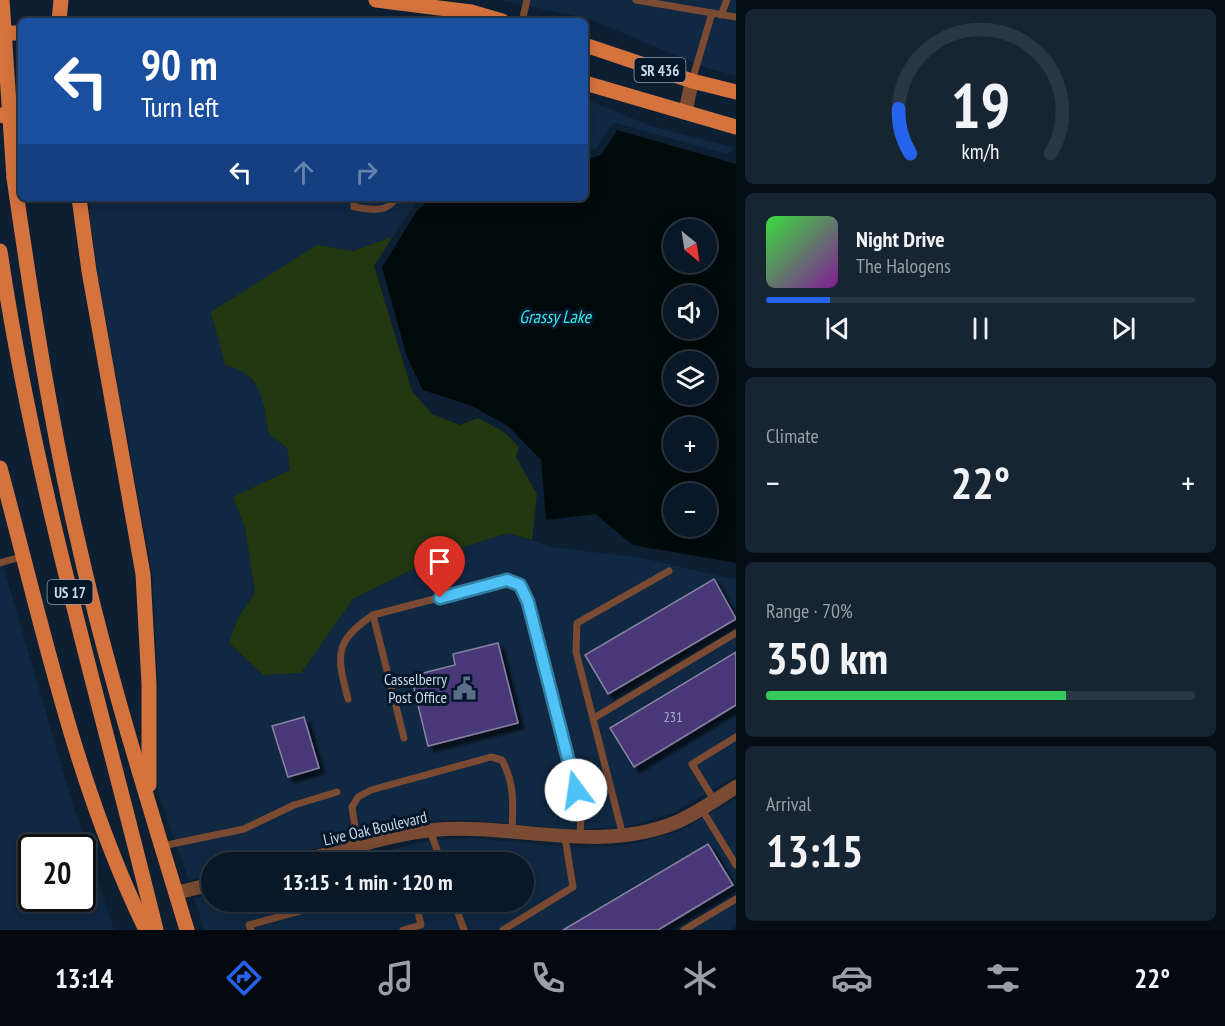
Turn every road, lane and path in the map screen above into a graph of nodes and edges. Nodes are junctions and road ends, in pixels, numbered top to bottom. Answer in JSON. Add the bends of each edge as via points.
{"nodes":[{"id":1,"x":2,"y":0,"type":"edge"},
{"id":2,"x":61,"y":0,"type":"edge"},
{"id":3,"x":379,"y":0,"type":"edge"},
{"id":4,"x":527,"y":0,"type":"edge"},
{"id":5,"x":636,"y":0,"type":"edge"},
{"id":6,"x":727,"y":0,"type":"edge"},
{"id":7,"x":444,"y":4,"type":"edge"},
{"id":8,"x":712,"y":13,"type":"junction"},
{"id":9,"x":721,"y":15,"type":"junction"},
{"id":10,"x":736,"y":17,"type":"edge"},
{"id":11,"x":59,"y":18,"type":"edge"},
{"id":12,"x":492,"y":18,"type":"edge"},
{"id":13,"x":523,"y":18,"type":"edge"},
{"id":14,"x":0,"y":33,"type":"edge"},
{"id":15,"x":18,"y":33,"type":"edge"},
{"id":16,"x":588,"y":46,"type":"edge"},
{"id":17,"x":692,"y":81,"type":"junction"},
{"id":18,"x":588,"y":84,"type":"edge"},
{"id":19,"x":736,"y":92,"type":"edge"},
{"id":20,"x":685,"y":113,"type":"junction"},
{"id":21,"x":0,"y":115,"type":"edge"},
{"id":22,"x":18,"y":119,"type":"edge"},
{"id":23,"x":736,"y":128,"type":"edge"},
{"id":24,"x":18,"y":200,"type":"edge"},
{"id":25,"x":18,"y":201,"type":"edge"},
{"id":26,"x":79,"y":201,"type":"edge"},
{"id":27,"x":354,"y":201,"type":"edge"},
{"id":28,"x":394,"y":201,"type":"edge"},
{"id":29,"x":0,"y":251,"type":"edge"},
{"id":30,"x":0,"y":468,"type":"edge"},
{"id":31,"x":24,"y":556,"type":"junction"},
{"id":32,"x":0,"y":563,"type":"edge"},
{"id":33,"x":669,"y":571,"type":"dead end"},
{"id":34,"x":373,"y":615,"type":"junction"},
{"id":35,"x":736,"y":633,"type":"edge"},
{"id":36,"x":348,"y":699,"type":"dead end"},
{"id":37,"x":594,"y":718,"type":"junction"},
{"id":38,"x":736,"y":736,"type":"edge"},
{"id":39,"x":404,"y":738,"type":"dead end"},
{"id":40,"x":736,"y":787,"type":"edge"},
{"id":41,"x":337,"y":792,"type":"dead end"},
{"id":42,"x":714,"y":800,"type":"junction"},
{"id":43,"x":149,"y":803,"type":"junction"},
{"id":44,"x":701,"y":808,"type":"junction"},
{"id":45,"x":430,"y":830,"type":"junction"},
{"id":46,"x":512,"y":832,"type":"junction"},
{"id":47,"x":623,"y":836,"type":"junction"},
{"id":48,"x":566,"y":838,"type":"junction"},
{"id":49,"x":580,"y":839,"type":"junction"},
{"id":50,"x":162,"y":846,"type":"junction"},
{"id":51,"x":358,"y":847,"type":"junction"},
{"id":52,"x":348,"y":852,"type":"edge"},
{"id":53,"x":438,"y":852,"type":"edge"},
{"id":54,"x":736,"y":865,"type":"edge"},
{"id":55,"x":201,"y":887,"type":"edge"},
{"id":56,"x":176,"y":893,"type":"junction"},
{"id":57,"x":736,"y":898,"type":"edge"},
{"id":58,"x":294,"y":912,"type":"edge"},
{"id":59,"x":418,"y":912,"type":"edge"},
{"id":60,"x":458,"y":912,"type":"edge"},
{"id":61,"x":147,"y":930,"type":"edge"},
{"id":62,"x":156,"y":930,"type":"edge"},
{"id":63,"x":187,"y":930,"type":"edge"},
{"id":64,"x":251,"y":930,"type":"edge"},
{"id":65,"x":403,"y":930,"type":"edge"},
{"id":66,"x":464,"y":930,"type":"edge"},
{"id":67,"x":503,"y":930,"type":"edge"},
{"id":68,"x":684,"y":930,"type":"edge"}],
"edges":[{"from":1,"to":24,"type":"main road","number":"US 17","bridge":true},
{"from":2,"to":11,"type":"main road"},
{"from":3,"to":7,"type":"main road"},
{"from":4,"to":13,"type":"lane"},
{"from":5,"to":8,"type":"lane"},
{"from":6,"to":9,"type":"lane"},
{"from":7,"to":12,"type":"main road"},
{"from":8,"to":9,"type":"lane"},
{"from":8,"to":17,"type":"lane"},
{"from":9,"to":10,"type":"lane"},
{"from":14,"to":15,"type":"main road"},
{"from":16,"to":17,"type":"main road","number":"SR 436"},
{"from":17,"to":19,"type":"main road","number":"SR 436"},
{"from":17,"to":20,"type":"street"},
{"from":18,"to":20,"type":"main road","number":"SR 436"},
{"from":20,"to":23,"type":"main road","number":"SR 436"},
{"from":21,"to":22,"type":"main road"},
{"from":25,"to":43,"type":"main road","number":"US 17","bridge":true,"via":[[38,345],[79,549]]},
{"from":26,"to":43,"type":"main road","via":[[143,574],[149,684]]},
{"from":27,"to":28,"type":"lane","via":[[354,207],[383,210]]},
{"from":29,"to":62,"type":"main road","number":"US 17","via":[[13,341],[58,545]]},
{"from":30,"to":31,"type":"main road"},
{"from":31,"to":32,"type":"lane"},
{"from":31,"to":61,"type":"main road","via":[[86,782],[125,886]]},
{"from":33,"to":37,"type":"lane","via":[[577,623],[576,652]]},
{"from":34,"to":36,"type":"lane","via":[[346,637],[340,650],[339,663]]},
{"from":34,"to":39,"type":"lane"},
{"from":34,"to":49,"type":"lane","via":[[507,580],[520,585],[528,602],[581,812]]},
{"from":35,"to":37,"type":"lane"},
{"from":37,"to":47,"type":"lane"},
{"from":38,"to":42,"type":"lane","via":[[692,764]]},
{"from":40,"to":42,"type":"street","name":"Live Oak Boulevard"},
{"from":41,"to":50,"type":"lane","via":[[294,805],[244,829]]},
{"from":42,"to":44,"type":"street","name":"Live Oak Boulevard"},
{"from":43,"to":50,"type":"main road","number":"US 17"},
{"from":44,"to":47,"type":"street","name":"Live Oak Boulevard","via":[[677,822]]},
{"from":44,"to":54,"type":"lane"},
{"from":45,"to":46,"type":"street","name":"Live Oak Boulevard"},
{"from":45,"to":51,"type":"street","name":"Live Oak Boulevard"},
{"from":45,"to":53,"type":"lane"},
{"from":46,"to":48,"type":"street","name":"Live Oak Boulevard"},
{"from":46,"to":51,"type":"lane","via":[[514,798],[509,773],[502,760],[491,757],[358,797],[352,807]]},
{"from":47,"to":49,"type":"street","name":"Live Oak Boulevard"},
{"from":48,"to":49,"type":"street","name":"Live Oak Boulevard"},
{"from":48,"to":67,"type":"lane","via":[[573,887]]},
{"from":50,"to":56,"type":"main road","number":"US 17"},
{"from":51,"to":52,"type":"street","name":"Live Oak Boulevard"},
{"from":55,"to":56,"type":"street"},
{"from":56,"to":63,"type":"main road","number":"US 17"},
{"from":57,"to":68,"type":"lane"},
{"from":58,"to":64,"type":"lane","via":[[249,925]]},
{"from":59,"to":65,"type":"lane","via":[[421,925]]},
{"from":60,"to":66,"type":"lane"}]}
